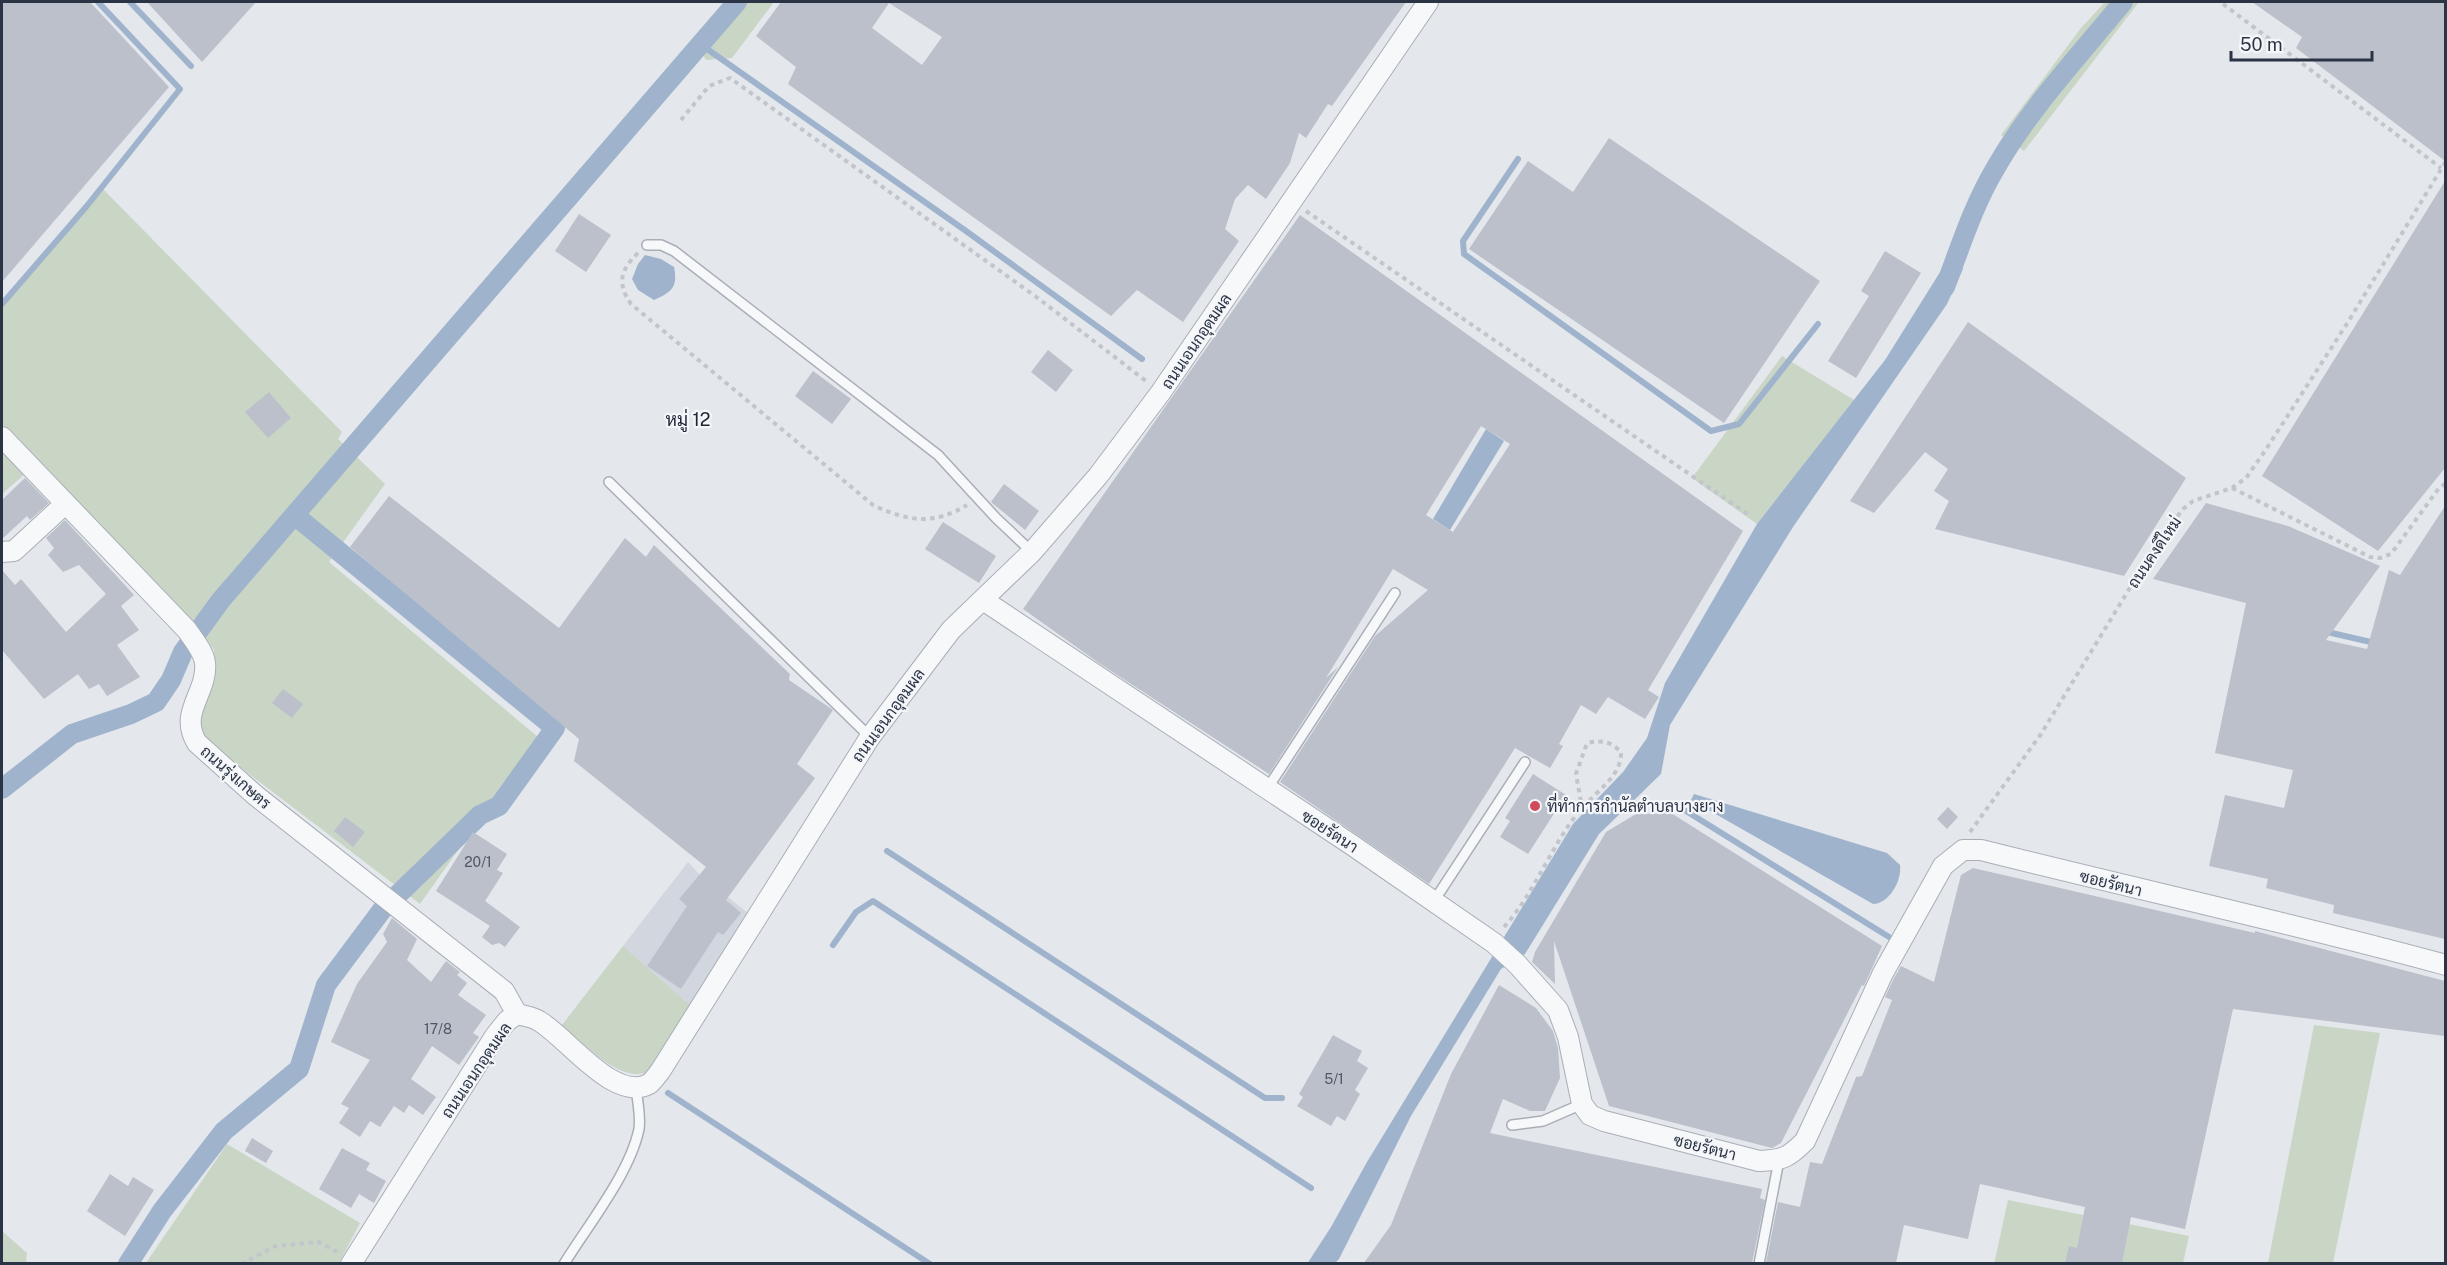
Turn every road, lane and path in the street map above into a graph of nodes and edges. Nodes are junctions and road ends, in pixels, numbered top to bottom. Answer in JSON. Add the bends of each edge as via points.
{"nodes":[{"id":1,"x":1428,"y":2,"type":"edge"},
{"id":2,"x":2223,"y":4,"type":"dead end"},
{"id":3,"x":681,"y":120,"type":"dead end"},
{"id":4,"x":2445,"y":161,"type":"edge"},
{"id":5,"x":2441,"y":168,"type":"junction"},
{"id":6,"x":1291,"y":201,"type":"junction"},
{"id":7,"x":647,"y":245,"type":"joint"},
{"id":8,"x":1161,"y":392,"type":"junction"},
{"id":9,"x":2,"y":437,"type":"edge"},
{"id":10,"x":609,"y":482,"type":"dead end"},
{"id":11,"x":2445,"y":483,"type":"edge"},
{"id":12,"x":2232,"y":488,"type":"junction"},
{"id":13,"x":978,"y":498,"type":"junction"},
{"id":14,"x":65,"y":504,"type":"junction"},
{"id":15,"x":1749,"y":515,"type":"dead end"},
{"id":16,"x":2,"y":552,"type":"edge"},
{"id":17,"x":1032,"y":552,"type":"junction"},
{"id":18,"x":1395,"y":593,"type":"dead end"},
{"id":19,"x":983,"y":600,"type":"junction"},
{"id":20,"x":870,"y":736,"type":"junction"},
{"id":21,"x":1525,"y":762,"type":"dead end"},
{"id":22,"x":1267,"y":789,"type":"junction"},
{"id":23,"x":1582,"y":808,"type":"junction"},
{"id":24,"x":1963,"y":850,"type":"junction"},
{"id":25,"x":1434,"y":901,"type":"junction"},
{"id":26,"x":1493,"y":942,"type":"junction"},
{"id":27,"x":2445,"y":965,"type":"edge"},
{"id":28,"x":517,"y":1014,"type":"junction"},
{"id":29,"x":636,"y":1086,"type":"junction"},
{"id":30,"x":1582,"y":1104,"type":"junction"},
{"id":31,"x":1512,"y":1125,"type":"dead end"},
{"id":32,"x":1779,"y":1160,"type":"junction"},
{"id":33,"x":352,"y":1262,"type":"edge"},
{"id":34,"x":241,"y":1263,"type":"edge"},
{"id":35,"x":564,"y":1263,"type":"edge"},
{"id":36,"x":1759,"y":1263,"type":"edge"}],
"edges":[{"from":1,"to":6,"type":"street","name":"ถนนเอนกอุดมผล"},
{"from":2,"to":5,"type":"path"},
{"from":3,"to":8,"type":"path","via":[[709,86],[730,78],[1035,296]]},
{"from":4,"to":5,"type":"path","name":"ถนนคงดีใหม่"},
{"from":5,"to":12,"type":"path","name":"ถนนคงดีใหม่","via":[[2265,451],[2246,478]]},
{"from":6,"to":8,"type":"street","name":"ถนนเอนกอุดมผล"},
{"from":6,"to":15,"type":"path"},
{"from":7,"to":13,"type":"lane","via":[[661,246],[683,258],[938,454]]},
{"from":7,"to":13,"type":"path","via":[[631,261],[622,279],[623,292],[631,304],[873,505],[898,517],[940,518]]},
{"from":8,"to":17,"type":"street","name":"ถนนเอนกอุดมผล","via":[[1098,476]]},
{"from":9,"to":14,"type":"street","name":"ถนนรุ่งเกษตร"},
{"from":10,"to":20,"type":"lane"},
{"from":11,"to":12,"type":"path","via":[[2391,554],[2380,558],[2370,557]]},
{"from":12,"to":24,"type":"path","name":"ถนนคงดีใหม่","via":[[2193,501],[2156,544],[2041,734],[1971,827]]},
{"from":13,"to":17,"type":"lane"},
{"from":14,"to":16,"type":"street","via":[[14,551]]},
{"from":14,"to":28,"type":"street","name":"ถนนรุ่งเกษตร","via":[[192,639],[205,661],[205,675],[190,716],[190,732],[197,742],[255,795],[504,991]]},
{"from":17,"to":19,"type":"street","name":"ถนนเอนกอุดมผล"},
{"from":18,"to":22,"type":"lane"},
{"from":19,"to":20,"type":"street","name":"ถนนเอนกอุดมผล","via":[[951,630]]},
{"from":19,"to":22,"type":"street","name":"ซอยรัตนา"},
{"from":20,"to":29,"type":"street","name":"ถนนเอนกอุดมผล","via":[[661,1070],[649,1084]]},
{"from":21,"to":25,"type":"lane"},
{"from":22,"to":25,"type":"street","name":"ซอยรัตนา"},
{"from":23,"to":23,"type":"path","via":[[1622,762],[1621,752],[1612,743],[1587,743],[1576,774]]},
{"from":23,"to":26,"type":"path"},
{"from":24,"to":27,"type":"street","name":"ซอยรัตนา","via":[[1981,850],[2321,931]]},
{"from":24,"to":32,"type":"street","via":[[1943,866],[1883,973],[1805,1141],[1791,1155]]},
{"from":25,"to":26,"type":"street","name":"ซอยรัตนา"},
{"from":26,"to":30,"type":"street","name":"ซอยรัตนา","via":[[1558,1010],[1568,1037]]},
{"from":28,"to":29,"type":"street","name":"ถนนเอนกอุดมผล","via":[[539,1021],[607,1077],[622,1086]]},
{"from":28,"to":33,"type":"street","name":"ถนนเอนกอุดมผล","via":[[495,1036]]},
{"from":29,"to":35,"type":"lane","via":[[639,1127],[628,1157],[613,1188]]},
{"from":30,"to":31,"type":"lane","via":[[1543,1121]]},
{"from":30,"to":32,"type":"street","name":"ซอยรัตนา","via":[[1590,1114],[1604,1121],[1759,1161]]},
{"from":32,"to":36,"type":"lane"},
{"from":33,"to":34,"type":"path","via":[[319,1242],[276,1246]]}]}
